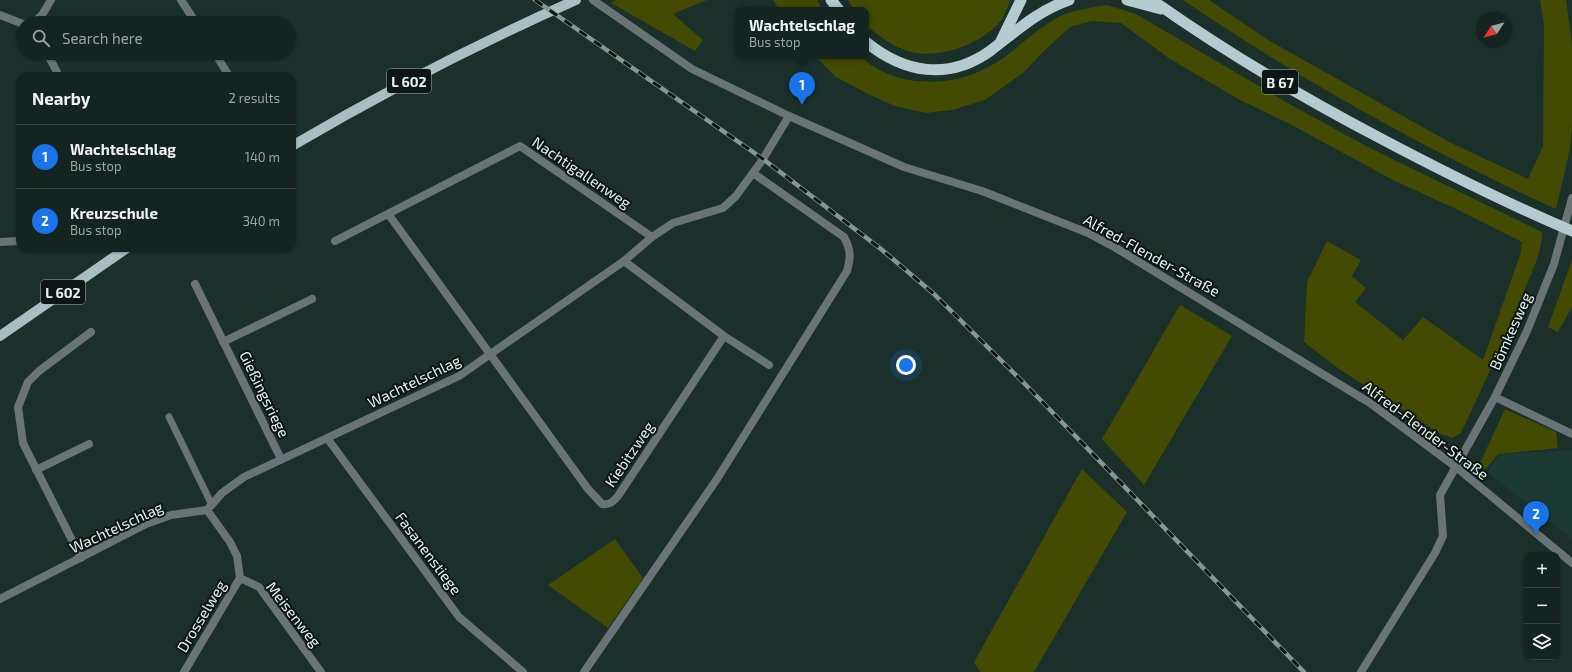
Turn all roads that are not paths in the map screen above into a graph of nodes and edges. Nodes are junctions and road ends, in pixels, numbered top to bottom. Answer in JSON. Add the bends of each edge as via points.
{"nodes":[{"id":1,"x":51,"y":0,"type":"edge"},
{"id":2,"x":181,"y":0,"type":"edge"},
{"id":3,"x":576,"y":0,"type":"edge"},
{"id":4,"x":593,"y":0,"type":"edge"},
{"id":5,"x":1021,"y":0,"type":"edge"},
{"id":6,"x":1069,"y":0,"type":"edge"},
{"id":7,"x":1127,"y":0,"type":"edge"},
{"id":8,"x":1152,"y":0,"type":"edge"},
{"id":9,"x":1166,"y":10,"type":"junction"},
{"id":10,"x":0,"y":15,"type":"edge"},
{"id":11,"x":41,"y":16,"type":"edge"},
{"id":12,"x":191,"y":16,"type":"edge"},
{"id":13,"x":16,"y":21,"type":"edge"},
{"id":14,"x":1000,"y":42,"type":"junction"},
{"id":15,"x":869,"y":44,"type":"edge"},
{"id":16,"x":51,"y":60,"type":"edge"},
{"id":17,"x":219,"y":60,"type":"edge"},
{"id":18,"x":57,"y":72,"type":"edge"},
{"id":19,"x":227,"y":72,"type":"edge"},
{"id":20,"x":789,"y":116,"type":"junction"},
{"id":21,"x":296,"y":144,"type":"edge"},
{"id":22,"x":753,"y":173,"type":"junction"},
{"id":23,"x":1572,"y":198,"type":"edge"},
{"id":24,"x":389,"y":215,"type":"junction"},
{"id":25,"x":1572,"y":231,"type":"edge"},
{"id":26,"x":0,"y":235,"type":"edge"},
{"id":27,"x":652,"y":237,"type":"junction"},
{"id":28,"x":16,"y":241,"type":"edge"},
{"id":29,"x":335,"y":241,"type":"dead end"},
{"id":30,"x":2,"y":242,"type":"edge"},
{"id":31,"x":121,"y":252,"type":"edge"},
{"id":32,"x":624,"y":261,"type":"junction"},
{"id":33,"x":195,"y":284,"type":"dead end"},
{"id":34,"x":312,"y":298,"type":"dead end"},
{"id":35,"x":91,"y":332,"type":"dead end"},
{"id":36,"x":0,"y":336,"type":"edge"},
{"id":37,"x":724,"y":336,"type":"junction"},
{"id":38,"x":224,"y":342,"type":"junction"},
{"id":39,"x":491,"y":355,"type":"junction"},
{"id":40,"x":769,"y":366,"type":"dead end"},
{"id":41,"x":1495,"y":397,"type":"junction"},
{"id":42,"x":169,"y":417,"type":"dead end"},
{"id":43,"x":1572,"y":434,"type":"edge"},
{"id":44,"x":327,"y":438,"type":"junction"},
{"id":45,"x":89,"y":444,"type":"dead end"},
{"id":46,"x":281,"y":459,"type":"junction"},
{"id":47,"x":1456,"y":466,"type":"junction"},
{"id":48,"x":36,"y":470,"type":"junction"},
{"id":49,"x":209,"y":507,"type":"junction"},
{"id":50,"x":81,"y":558,"type":"junction"},
{"id":51,"x":1572,"y":563,"type":"edge"},
{"id":52,"x":240,"y":578,"type":"junction"},
{"id":53,"x":0,"y":599,"type":"edge"},
{"id":54,"x":184,"y":672,"type":"edge"},
{"id":55,"x":321,"y":672,"type":"edge"},
{"id":56,"x":522,"y":672,"type":"edge"},
{"id":57,"x":584,"y":672,"type":"edge"},
{"id":58,"x":1361,"y":672,"type":"edge"}],
"edges":[{"from":1,"to":11,"type":"street"},
{"from":2,"to":12,"type":"street"},
{"from":3,"to":21,"type":"main road","number":"L 602","via":[[431,70]]},
{"from":4,"to":20,"type":"street","name":"Alfred-Flender-Straße","via":[[692,69]]},
{"from":5,"to":14,"type":"highway"},
{"from":6,"to":14,"type":"highway","via":[[1039,14]]},
{"from":7,"to":9,"type":"highway"},
{"from":8,"to":9,"type":"highway","number":"B 67"},
{"from":9,"to":25,"type":"highway","number":"B 67","via":[[1264,73],[1341,117],[1455,178]]},
{"from":10,"to":13,"type":"street"},
{"from":14,"to":15,"type":"highway","via":[[976,59],[958,66],[938,69],[913,68],[900,64],[886,58]]},
{"from":16,"to":18,"type":"street"},
{"from":17,"to":19,"type":"street"},
{"from":20,"to":22,"type":"street","name":"Wachtelschlag"},
{"from":20,"to":47,"type":"street","name":"Alfred-Flender-Straße","via":[[904,167],[982,191],[1088,233],[1148,266],[1370,403]]},
{"from":22,"to":27,"type":"street","name":"Wachtelschlag","via":[[736,196],[723,208],[673,223]]},
{"from":22,"to":57,"type":"street","via":[[844,237],[850,247],[851,258],[847,271],[717,479]]},
{"from":23,"to":41,"type":"street","name":"Bömkesweg","via":[[1554,264],[1527,331]]},
{"from":24,"to":27,"type":"street","name":"Nachtigallenweg","via":[[520,146]]},
{"from":24,"to":29,"type":"street","name":"Nachtigallenweg"},
{"from":24,"to":39,"type":"street"},
{"from":26,"to":30,"type":"street"},
{"from":27,"to":32,"type":"street","name":"Wachtelschlag"},
{"from":28,"to":30,"type":"street"},
{"from":31,"to":36,"type":"main road","number":"L 602"},
{"from":32,"to":37,"type":"street"},
{"from":32,"to":39,"type":"street","name":"Wachtelschlag"},
{"from":33,"to":38,"type":"street","name":"Gießingsriege"},
{"from":34,"to":38,"type":"street","name":"Gießingsriege"},
{"from":35,"to":48,"type":"street","via":[[39,372],[28,382],[22,394],[18,407],[19,426],[23,443]]},
{"from":37,"to":39,"type":"street","name":"Kiebitzweg","via":[[614,502],[608,504],[602,504],[592,494]]},
{"from":37,"to":40,"type":"street"},
{"from":38,"to":46,"type":"street","name":"Gießingsriege"},
{"from":39,"to":44,"type":"street","name":"Wachtelschlag","via":[[459,376]]},
{"from":41,"to":43,"type":"street"},
{"from":41,"to":47,"type":"street","name":"Bömkesweg"},
{"from":42,"to":49,"type":"lane"},
{"from":44,"to":46,"type":"street","name":"Wachtelschlag"},
{"from":44,"to":56,"type":"street","name":"Fasanenstiege","via":[[460,617]]},
{"from":45,"to":48,"type":"street"},
{"from":46,"to":49,"type":"street","name":"Wachtelschlag","via":[[244,477],[222,493]]},
{"from":47,"to":51,"type":"street","name":"Alfred-Flender-Straße"},
{"from":47,"to":58,"type":"street","name":"Bömkesweg","via":[[1440,495],[1443,536]]},
{"from":48,"to":50,"type":"street"},
{"from":49,"to":50,"type":"street","name":"Wachtelschlag","via":[[158,520]]},
{"from":49,"to":52,"type":"street","name":"Drosselweg","via":[[237,556]]},
{"from":50,"to":53,"type":"street","name":"Wachtelschlag"},
{"from":52,"to":54,"type":"street","name":"Drosselweg"},
{"from":52,"to":55,"type":"street","name":"Meisenweg","via":[[259,587]]}]}
